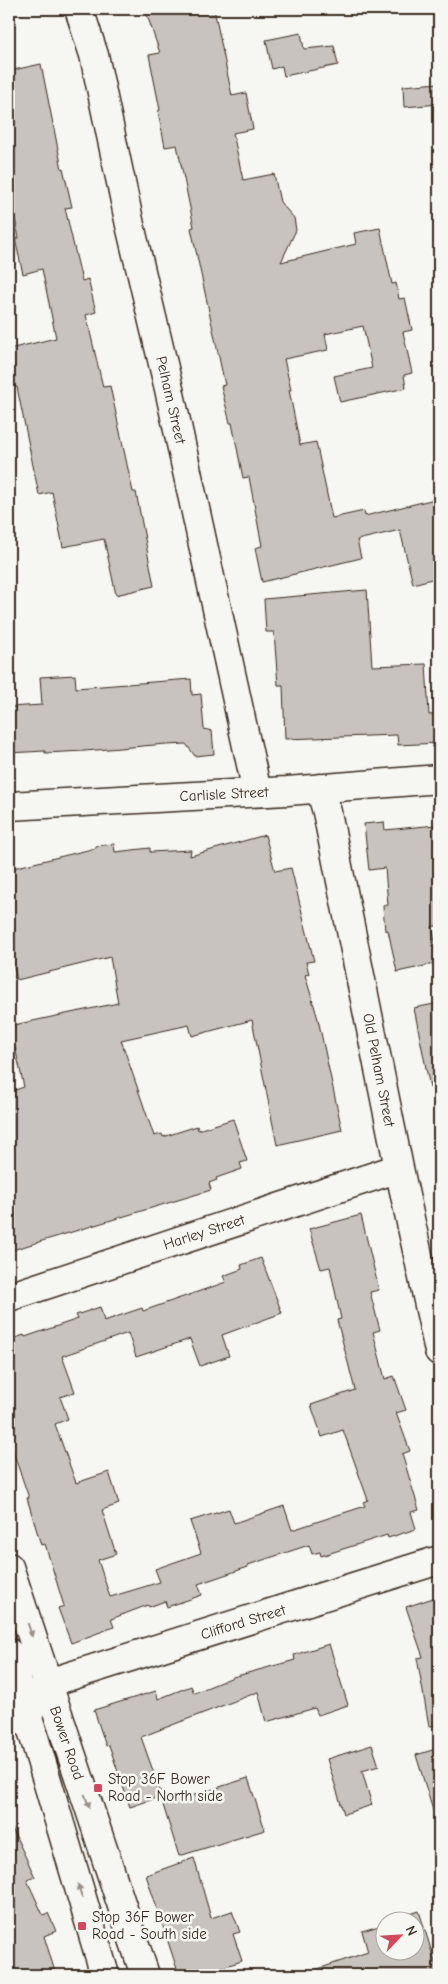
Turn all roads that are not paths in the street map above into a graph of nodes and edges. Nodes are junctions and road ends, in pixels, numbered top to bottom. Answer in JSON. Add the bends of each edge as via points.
{"nodes":[{"id":1,"x":79,"y":9,"type":"edge"},
{"id":2,"x":439,"y":779,"type":"edge"},
{"id":3,"x":320,"y":788,"type":"junction"},
{"id":4,"x":257,"y":792,"type":"junction"},
{"id":5,"x":9,"y":806,"type":"edge"},
{"id":6,"x":399,"y":1168,"type":"junction"},
{"id":7,"x":9,"y":1297,"type":"edge"},
{"id":8,"x":439,"y":1351,"type":"edge"},
{"id":9,"x":439,"y":1560,"type":"edge"},
{"id":10,"x":9,"y":1567,"type":"edge"},
{"id":11,"x":9,"y":1653,"type":"edge"},
{"id":12,"x":48,"y":1683,"type":"junction"},
{"id":13,"x":18,"y":1717,"type":"edge"},
{"id":14,"x":105,"y":1975,"type":"edge"},
{"id":15,"x":145,"y":1975,"type":"edge"}],
"edges":[{"from":1,"to":4,"type":"street","name":"Pelham Street","via":[[94,55]]},
{"from":2,"to":3,"type":"street","name":"Carlisle Street"},
{"from":3,"to":4,"type":"street","name":"Carlisle Street"},
{"from":3,"to":6,"type":"street","name":"Old Pelham Street"},
{"from":4,"to":5,"type":"street","name":"Carlisle Street"},
{"from":6,"to":7,"type":"street","name":"Harley Street"},
{"from":6,"to":8,"type":"street","name":"Old Pelham Street"},
{"from":9,"to":12,"type":"street","name":"Clifford Street"},
{"from":10,"to":12,"type":"street","name":"Bower Road","one_way":true},
{"from":11,"to":13,"type":"street","name":"Bower Road"},
{"from":12,"to":13,"type":"street"},
{"from":12,"to":15,"type":"street","name":"Bower Road","one_way":true},
{"from":14,"to":13,"type":"street","name":"Bower Road","one_way":true}]}
